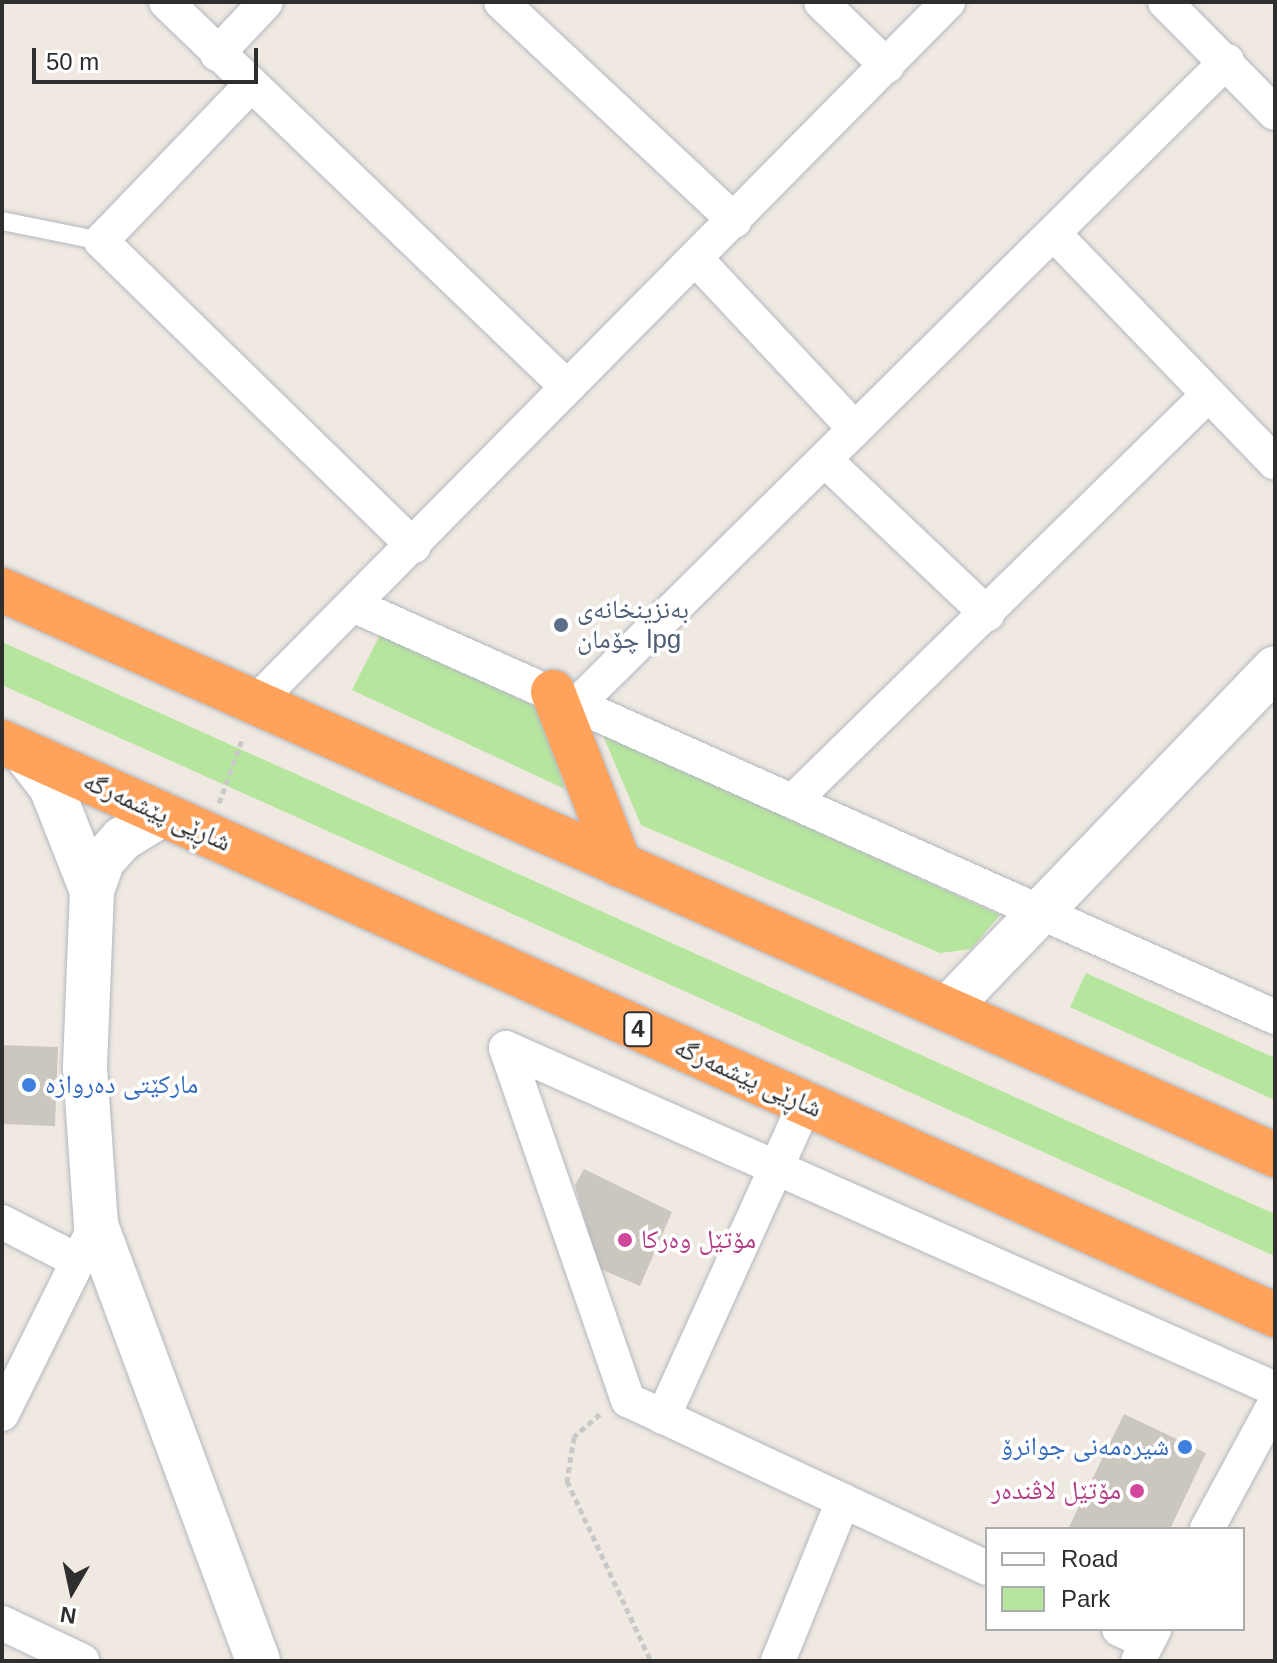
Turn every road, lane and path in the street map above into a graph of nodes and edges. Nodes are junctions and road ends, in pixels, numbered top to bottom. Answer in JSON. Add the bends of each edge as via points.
{"nodes":[{"id":1,"x":166,"y":2,"type":"edge"},
{"id":2,"x":266,"y":2,"type":"edge"},
{"id":3,"x":501,"y":2,"type":"edge"},
{"id":4,"x":821,"y":2,"type":"edge"},
{"id":5,"x":948,"y":2,"type":"edge"},
{"id":6,"x":1165,"y":2,"type":"edge"},
{"id":7,"x":217,"y":54,"type":"junction"},
{"id":8,"x":1227,"y":61,"type":"junction"},
{"id":9,"x":887,"y":66,"type":"junction"},
{"id":10,"x":250,"y":86,"type":"junction"},
{"id":11,"x":1275,"y":113,"type":"edge"},
{"id":12,"x":2,"y":221,"type":"edge"},
{"id":13,"x":735,"y":221,"type":"junction"},
{"id":14,"x":1056,"y":236,"type":"junction"},
{"id":15,"x":101,"y":241,"type":"junction"},
{"id":16,"x":697,"y":260,"type":"junction"},
{"id":17,"x":565,"y":385,"type":"junction"},
{"id":18,"x":1207,"y":396,"type":"junction"},
{"id":19,"x":854,"y":428,"type":"junction"},
{"id":20,"x":825,"y":460,"type":"junction"},
{"id":21,"x":1275,"y":463,"type":"edge"},
{"id":22,"x":414,"y":546,"type":"junction"},
{"id":23,"x":2,"y":590,"type":"edge"},
{"id":24,"x":353,"y":605,"type":"junction"},
{"id":25,"x":987,"y":614,"type":"junction"},
{"id":26,"x":1275,"y":668,"type":"edge"},
{"id":27,"x":566,"y":698,"type":"junction"},
{"id":28,"x":255,"y":703,"type":"junction"},
{"id":29,"x":13,"y":747,"type":"edge"},
{"id":30,"x":793,"y":801,"type":"junction"},
{"id":31,"x":161,"y":815,"type":"junction"},
{"id":32,"x":207,"y":835,"type":"junction"},
{"id":33,"x":620,"y":865,"type":"junction"},
{"id":34,"x":92,"y":891,"type":"junction"},
{"id":35,"x":1038,"y":909,"type":"junction"},
{"id":36,"x":947,"y":1009,"type":"junction"},
{"id":37,"x":1275,"y":1017,"type":"edge"},
{"id":38,"x":805,"y":1104,"type":"junction"},
{"id":39,"x":1275,"y":1155,"type":"edge"},
{"id":40,"x":777,"y":1168,"type":"junction"},
{"id":41,"x":2,"y":1222,"type":"edge"},
{"id":42,"x":87,"y":1243,"type":"junction"},
{"id":43,"x":1275,"y":1315,"type":"edge"},
{"id":44,"x":1275,"y":1389,"type":"edge"},
{"id":45,"x":628,"y":1400,"type":"junction"},
{"id":46,"x":1275,"y":1403,"type":"edge"},
{"id":47,"x":2,"y":1414,"type":"edge"},
{"id":48,"x":663,"y":1417,"type":"junction"},
{"id":49,"x":843,"y":1501,"type":"junction"},
{"id":50,"x":1208,"y":1527,"type":"edge"},
{"id":51,"x":985,"y":1567,"type":"edge"},
{"id":52,"x":2,"y":1623,"type":"edge"},
{"id":53,"x":82,"y":1661,"type":"edge"},
{"id":54,"x":258,"y":1661,"type":"edge"},
{"id":55,"x":651,"y":1661,"type":"edge"},
{"id":56,"x":778,"y":1661,"type":"edge"}],
"edges":[{"from":1,"to":7,"type":"street"},
{"from":2,"to":7,"type":"street"},
{"from":3,"to":13,"type":"street"},
{"from":4,"to":9,"type":"street"},
{"from":5,"to":9,"type":"street"},
{"from":6,"to":8,"type":"street"},
{"from":7,"to":10,"type":"street"},
{"from":8,"to":11,"type":"street"},
{"from":8,"to":14,"type":"street"},
{"from":9,"to":13,"type":"street"},
{"from":10,"to":15,"type":"street"},
{"from":10,"to":17,"type":"street"},
{"from":12,"to":15,"type":"lane"},
{"from":13,"to":16,"type":"street"},
{"from":14,"to":18,"type":"street"},
{"from":14,"to":19,"type":"street"},
{"from":15,"to":22,"type":"street"},
{"from":16,"to":17,"type":"street"},
{"from":16,"to":19,"type":"street"},
{"from":17,"to":22,"type":"street"},
{"from":18,"to":21,"type":"street"},
{"from":18,"to":25,"type":"street"},
{"from":19,"to":20,"type":"street"},
{"from":20,"to":25,"type":"street"},
{"from":20,"to":27,"type":"street"},
{"from":22,"to":24,"type":"street"},
{"from":23,"to":28,"type":"highway"},
{"from":24,"to":27,"type":"street"},
{"from":24,"to":28,"type":"street"},
{"from":25,"to":30,"type":"street"},
{"from":26,"to":35,"type":"main road"},
{"from":27,"to":30,"type":"street"},
{"from":27,"to":33,"type":"highway"},
{"from":28,"to":32,"type":"path"},
{"from":28,"to":33,"type":"highway"},
{"from":29,"to":31,"type":"highway","name":"شاڕێی پێشمەرگە","number":"4"},
{"from":29,"to":34,"type":"main road","via":[[51,787]]},
{"from":30,"to":35,"type":"street"},
{"from":31,"to":32,"type":"highway","name":"شاڕێی پێشمەرگە","number":"4"},
{"from":31,"to":34,"type":"main road","via":[[122,839],[103,860]]},
{"from":32,"to":38,"type":"highway","name":"شاڕێی پێشمەرگە","number":"4"},
{"from":33,"to":36,"type":"highway"},
{"from":34,"to":42,"type":"main road","via":[[85,1068]]},
{"from":35,"to":36,"type":"main road"},
{"from":35,"to":37,"type":"street"},
{"from":36,"to":39,"type":"highway"},
{"from":38,"to":40,"type":"street"},
{"from":38,"to":43,"type":"highway","name":"شاڕێی پێشمەرگە","number":"4"},
{"from":40,"to":44,"type":"street"},
{"from":40,"to":45,"type":"street","via":[[506,1048]]},
{"from":40,"to":48,"type":"street"},
{"from":41,"to":42,"type":"street"},
{"from":42,"to":47,"type":"street"},
{"from":42,"to":54,"type":"main road"},
{"from":45,"to":48,"type":"street"},
{"from":45,"to":55,"type":"path","via":[[591,1418],[574,1437],[567,1481]]},
{"from":46,"to":50,"type":"street"},
{"from":48,"to":49,"type":"street"},
{"from":49,"to":51,"type":"street"},
{"from":49,"to":56,"type":"street"},
{"from":52,"to":53,"type":"street"}]}
